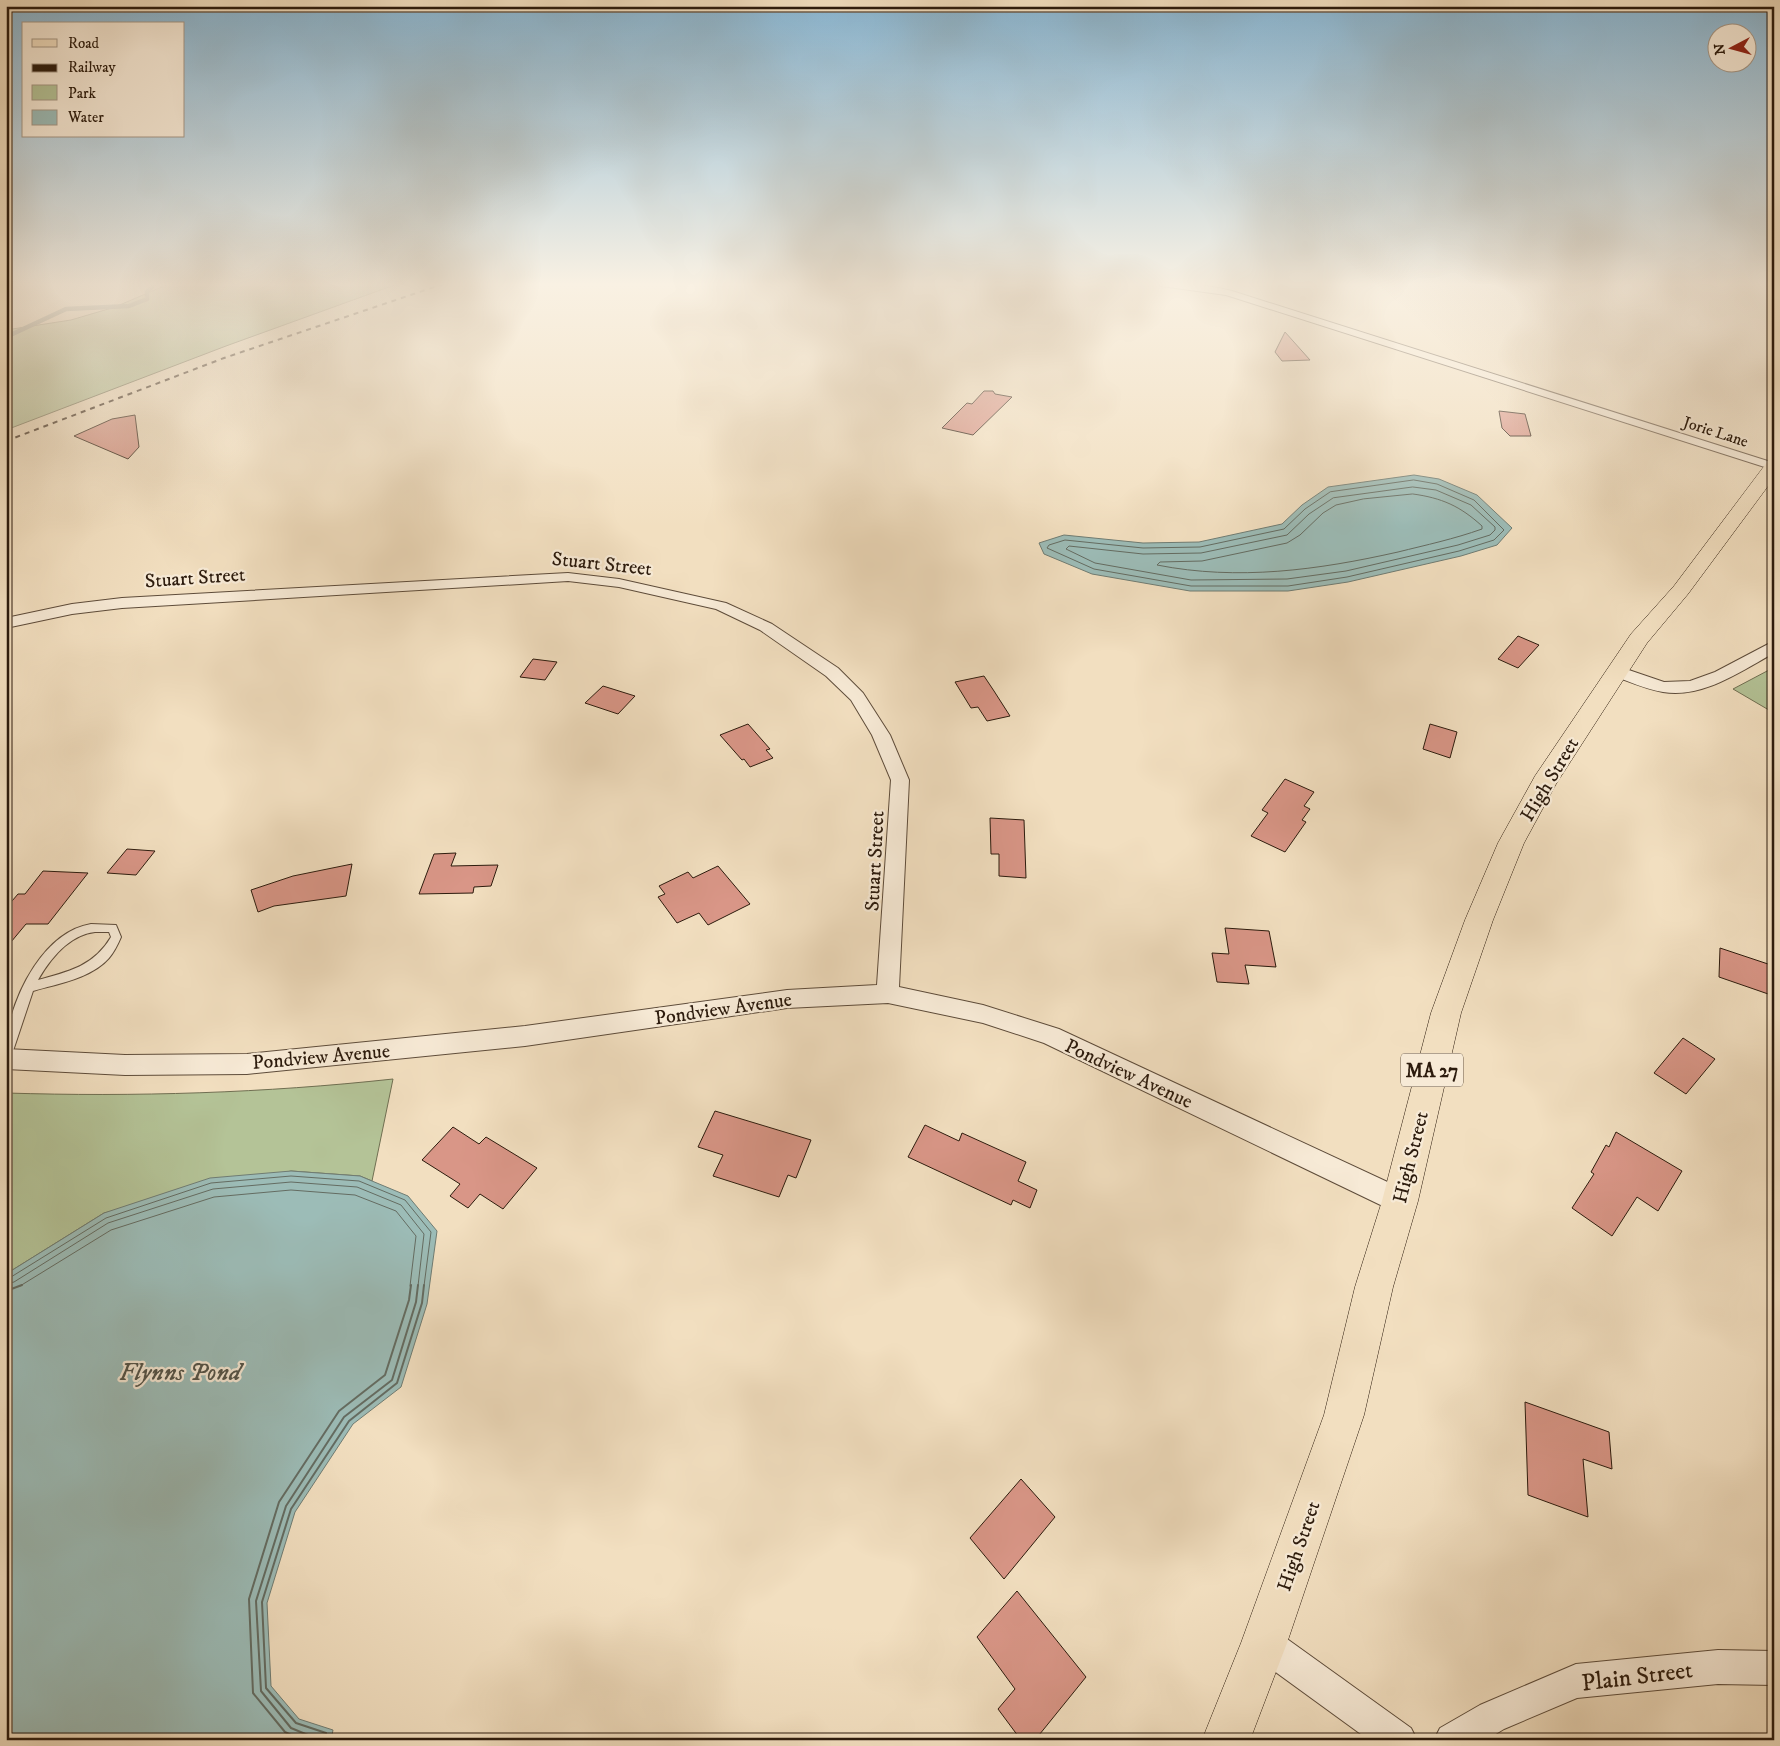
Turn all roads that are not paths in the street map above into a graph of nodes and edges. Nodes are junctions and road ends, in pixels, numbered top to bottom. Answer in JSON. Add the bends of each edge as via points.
{"nodes":[{"id":1,"x":1454,"y":364,"type":"edge"},
{"id":2,"x":1773,"y":466,"type":"edge"},
{"id":3,"x":6,"y":623,"type":"edge"},
{"id":4,"x":1774,"y":646,"type":"edge"},
{"id":5,"x":1617,"y":671,"type":"junction"},
{"id":6,"x":29,"y":987,"type":"junction"},
{"id":7,"x":888,"y":994,"type":"junction"},
{"id":8,"x":6,"y":1054,"type":"edge"},
{"id":9,"x":6,"y":1059,"type":"edge"},
{"id":10,"x":1400,"y":1202,"type":"junction"},
{"id":11,"x":1264,"y":1643,"type":"junction"},
{"id":12,"x":1774,"y":1668,"type":"edge"},
{"id":13,"x":1226,"y":1740,"type":"edge"},
{"id":14,"x":1399,"y":1740,"type":"edge"},
{"id":15,"x":1452,"y":1740,"type":"edge"}],
"edges":[{"from":1,"to":2,"type":"street","name":"Jorie Lane"},
{"from":2,"to":5,"type":"main road","name":"High Street","number":"MA 27"},
{"from":3,"to":7,"type":"street","name":"Stuart Street","via":[[72,609],[122,603],[568,577],[649,589],[721,606],[766,627],[832,672],[857,697],[881,735],[900,780]]},
{"from":4,"to":5,"type":"street","via":[[1689,688],[1664,688]]},
{"from":5,"to":10,"type":"main road","name":"High Street","number":"MA 27","via":[[1544,782],[1511,843],[1479,920],[1446,1013]]},
{"from":6,"to":6,"type":"lane","via":[[37,970],[58,946],[79,932],[112,928],[116,938],[104,956],[65,977]]},
{"from":6,"to":8,"type":"lane"},
{"from":7,"to":9,"type":"street","name":"Pondview Avenue","via":[[787,999],[525,1036],[247,1064],[125,1065]]},
{"from":7,"to":10,"type":"street","name":"Pondview Avenue","via":[[982,1014],[1051,1036]]},
{"from":10,"to":11,"type":"main road","name":"High Street","number":"MA 27","via":[[1374,1287],[1344,1415]]},
{"from":11,"to":13,"type":"main road","name":"High Street","number":"MA 27"},
{"from":11,"to":14,"type":"street"},
{"from":12,"to":15,"type":"street","name":"Plain Street","via":[[1718,1667],[1576,1682],[1492,1717]]}]}
